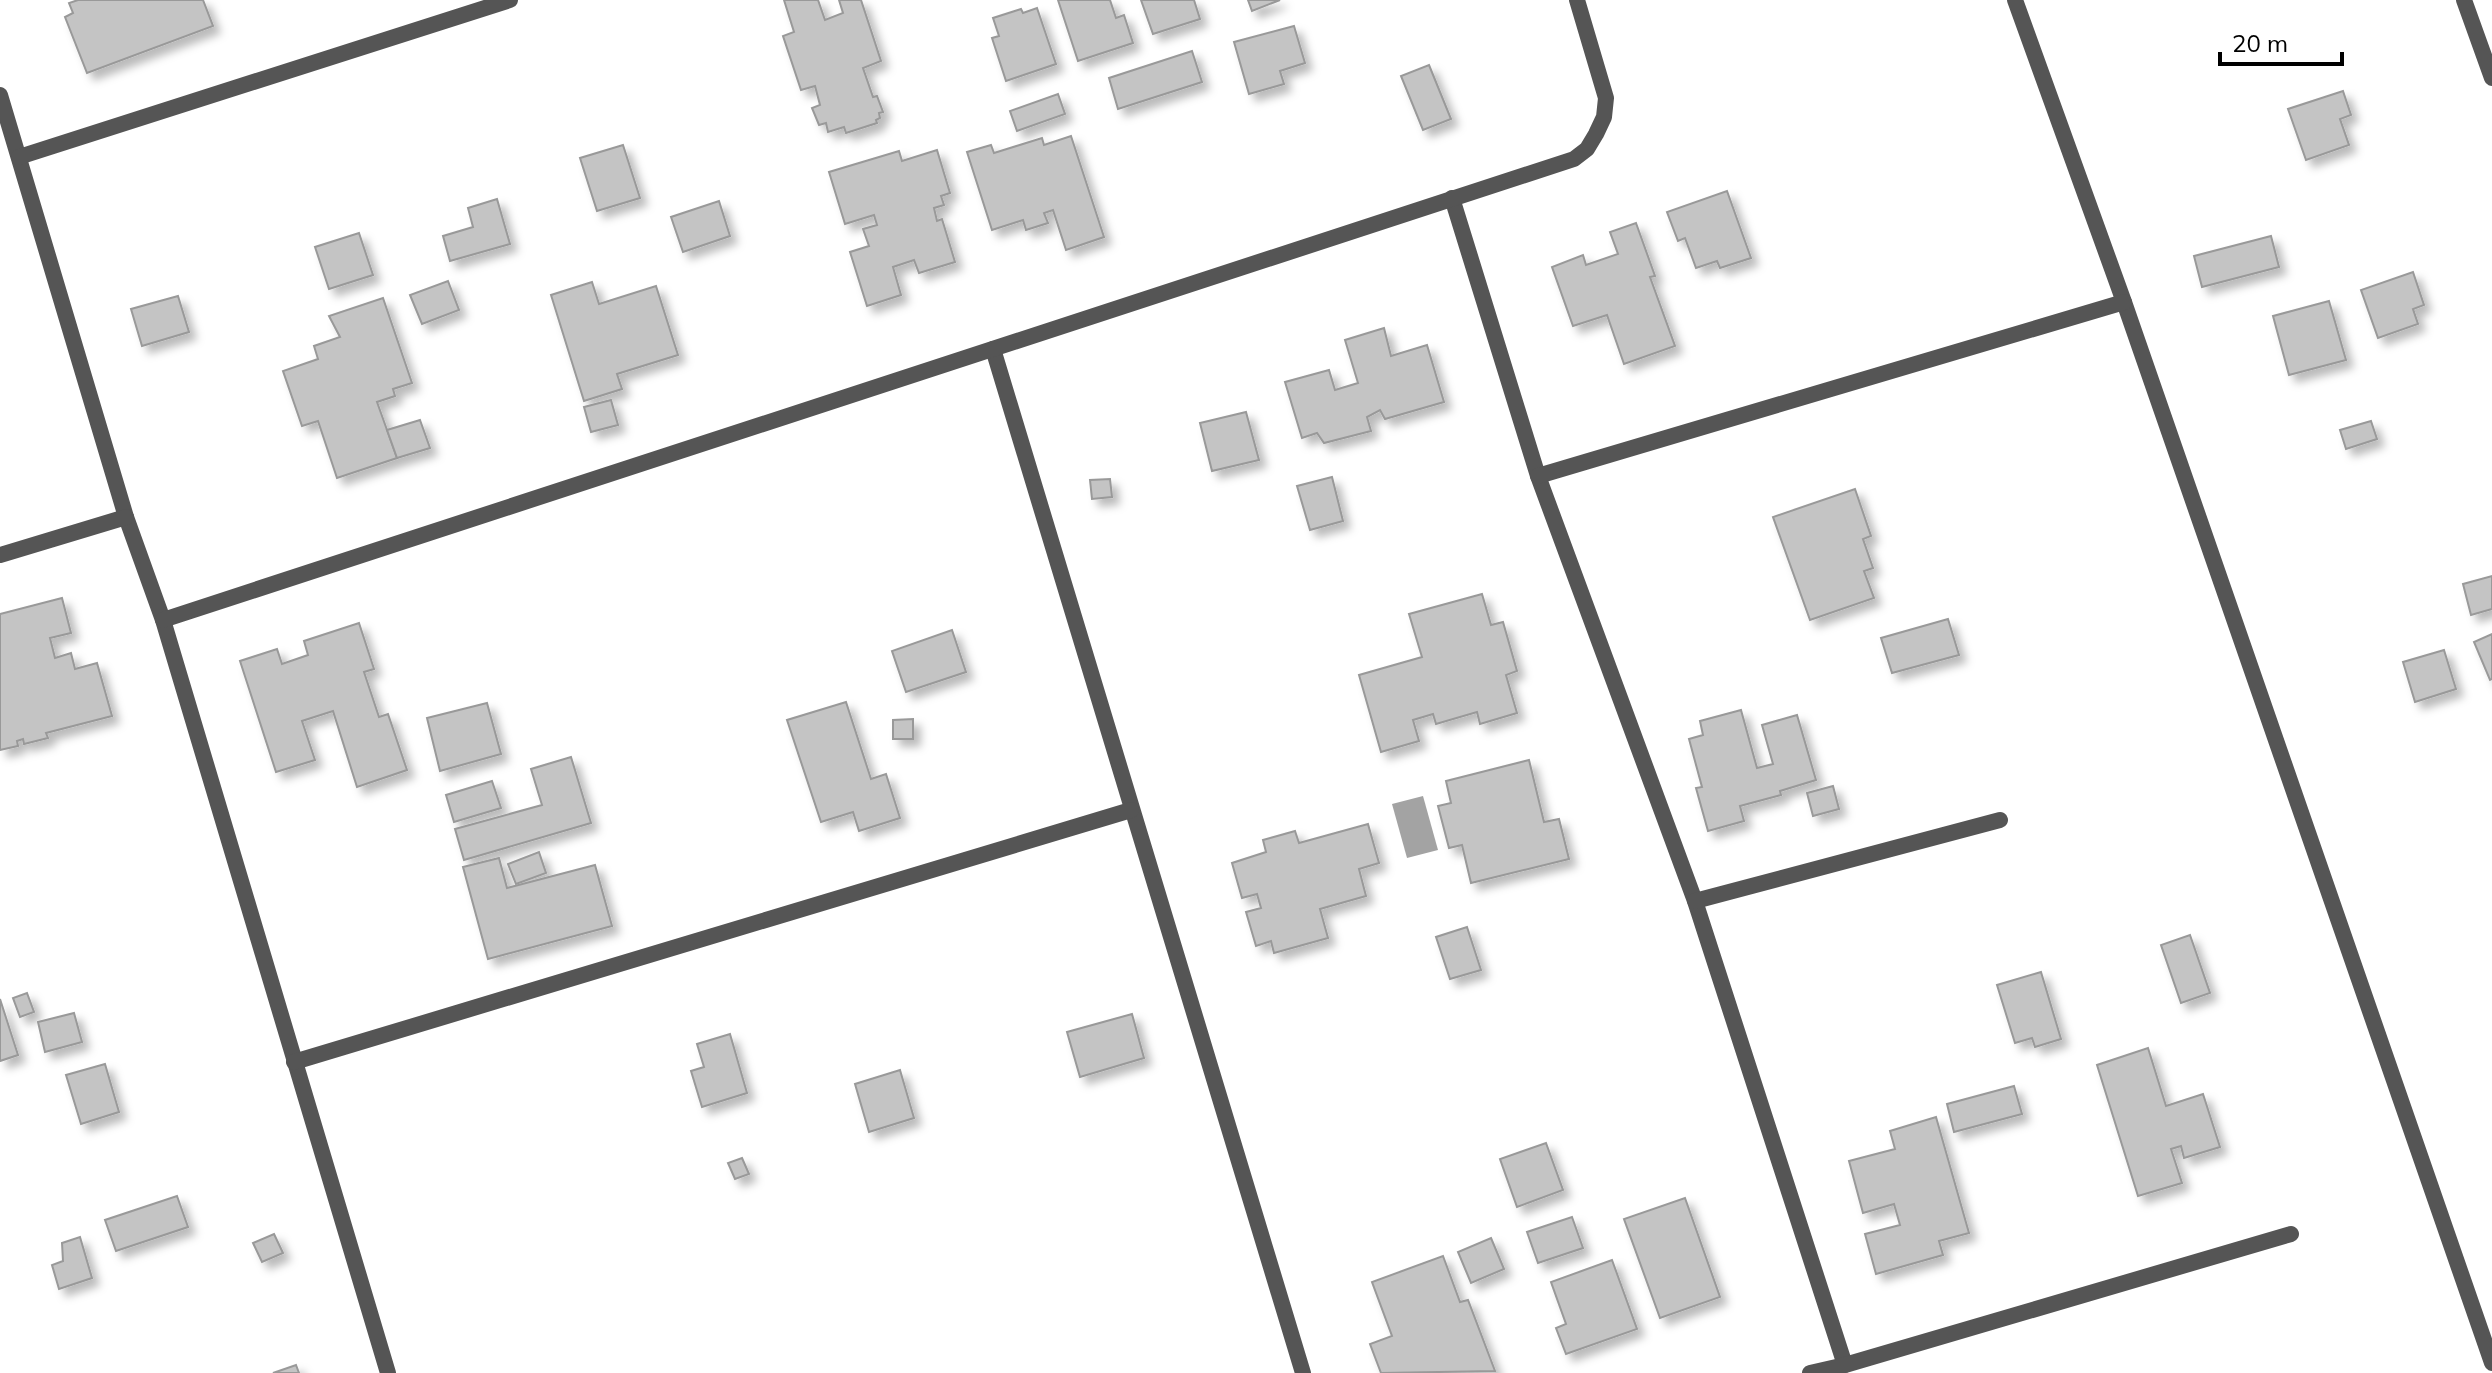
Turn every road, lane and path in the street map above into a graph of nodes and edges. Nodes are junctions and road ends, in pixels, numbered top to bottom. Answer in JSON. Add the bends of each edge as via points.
{"nodes":[{"id":1,"x":510,"y":0,"type":"edge"},
{"id":2,"x":1577,"y":0,"type":"edge"},
{"id":3,"x":2015,"y":0,"type":"edge"},
{"id":4,"x":2464,"y":0,"type":"edge"},
{"id":5,"x":490,"y":3,"type":"edge"},
{"id":6,"x":2492,"y":78,"type":"edge"},
{"id":7,"x":0,"y":95,"type":"edge"},
{"id":8,"x":19,"y":157,"type":"junction"},
{"id":9,"x":1452,"y":198,"type":"junction"},
{"id":10,"x":2124,"y":302,"type":"junction"},
{"id":11,"x":993,"y":349,"type":"junction"},
{"id":12,"x":1538,"y":476,"type":"junction"},
{"id":13,"x":126,"y":517,"type":"junction"},
{"id":14,"x":0,"y":555,"type":"edge"},
{"id":15,"x":163,"y":620,"type":"junction"},
{"id":16,"x":1131,"y":810,"type":"junction"},
{"id":17,"x":2000,"y":820,"type":"dead end"},
{"id":18,"x":1695,"y":901,"type":"junction"},
{"id":19,"x":294,"y":1062,"type":"junction"},
{"id":20,"x":2291,"y":1234,"type":"dead end"},
{"id":21,"x":2492,"y":1363,"type":"edge"},
{"id":22,"x":1845,"y":1365,"type":"junction"},
{"id":23,"x":388,"y":1373,"type":"edge"},
{"id":24,"x":1303,"y":1373,"type":"edge"},
{"id":25,"x":1810,"y":1373,"type":"edge"}],
"edges":[{"from":1,"to":5,"type":"street"},
{"from":2,"to":9,"type":"street","via":[[1606,98],[1604,117],[1587,149],[1574,159]]},
{"from":3,"to":10,"type":"street"},
{"from":4,"to":6,"type":"street"},
{"from":5,"to":8,"type":"street"},
{"from":7,"to":8,"type":"street"},
{"from":8,"to":13,"type":"street"},
{"from":9,"to":11,"type":"street"},
{"from":9,"to":12,"type":"street"},
{"from":10,"to":12,"type":"street"},
{"from":10,"to":21,"type":"street"},
{"from":11,"to":15,"type":"street"},
{"from":11,"to":16,"type":"street"},
{"from":12,"to":18,"type":"street"},
{"from":13,"to":14,"type":"street"},
{"from":13,"to":15,"type":"street"},
{"from":15,"to":19,"type":"street"},
{"from":16,"to":19,"type":"street"},
{"from":16,"to":24,"type":"street"},
{"from":17,"to":18,"type":"street"},
{"from":18,"to":22,"type":"street"},
{"from":19,"to":23,"type":"street"},
{"from":20,"to":22,"type":"street"},
{"from":22,"to":25,"type":"street"}]}
